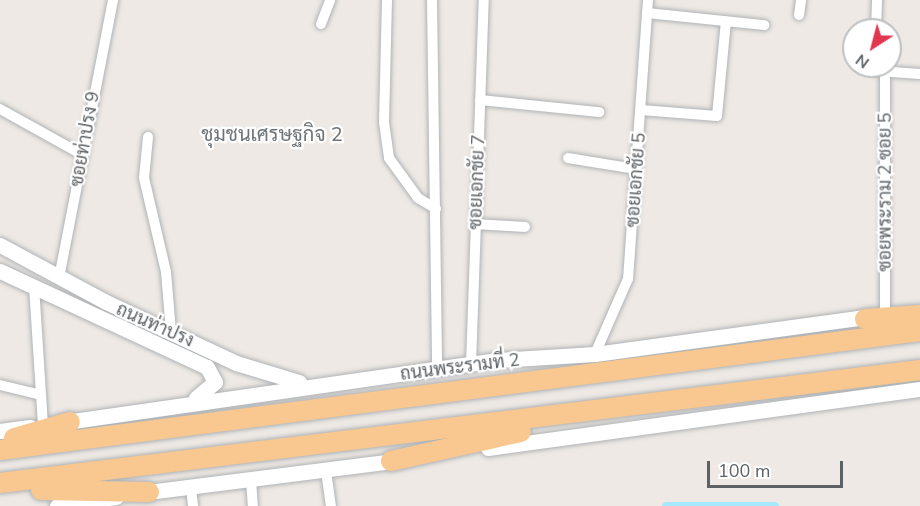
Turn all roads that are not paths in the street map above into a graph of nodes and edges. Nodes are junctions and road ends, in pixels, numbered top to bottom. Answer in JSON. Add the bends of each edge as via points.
{"nodes":[{"id":1,"x":113,"y":0,"type":"edge"},
{"id":2,"x":330,"y":0,"type":"edge"},
{"id":3,"x":387,"y":0,"type":"edge"},
{"id":4,"x":432,"y":0,"type":"edge"},
{"id":5,"x":483,"y":0,"type":"edge"},
{"id":6,"x":648,"y":0,"type":"edge"},
{"id":7,"x":801,"y":0,"type":"edge"},
{"id":8,"x":877,"y":0,"type":"edge"},
{"id":9,"x":648,"y":13,"type":"junction"},
{"id":10,"x":799,"y":15,"type":"dead end"},
{"id":11,"x":876,"y":18,"type":"edge"},
{"id":12,"x":726,"y":21,"type":"junction"},
{"id":13,"x":321,"y":24,"type":"dead end"},
{"id":14,"x":764,"y":25,"type":"dead end"},
{"id":15,"x":902,"y":72,"type":"edge"},
{"id":16,"x":920,"y":74,"type":"edge"},
{"id":17,"x":880,"y":78,"type":"edge"},
{"id":18,"x":480,"y":100,"type":"junction"},
{"id":19,"x":0,"y":110,"type":"edge"},
{"id":20,"x":641,"y":110,"type":"junction"},
{"id":21,"x":599,"y":112,"type":"dead end"},
{"id":22,"x":148,"y":137,"type":"dead end"},
{"id":23,"x":83,"y":155,"type":"junction"},
{"id":24,"x":568,"y":158,"type":"dead end"},
{"id":25,"x":636,"y":169,"type":"junction"},
{"id":26,"x":436,"y":208,"type":"junction"},
{"id":27,"x":475,"y":224,"type":"junction"},
{"id":28,"x":525,"y":227,"type":"dead end"},
{"id":29,"x":0,"y":245,"type":"edge"},
{"id":30,"x":0,"y":271,"type":"edge"},
{"id":31,"x":59,"y":278,"type":"junction"},
{"id":32,"x":34,"y":286,"type":"junction"},
{"id":33,"x":920,"y":310,"type":"edge"},
{"id":34,"x":885,"y":313,"type":"junction"},
{"id":35,"x":920,"y":315,"type":"edge"},
{"id":36,"x":865,"y":320,"type":"junction"},
{"id":37,"x":171,"y":332,"type":"junction"},
{"id":38,"x":920,"y":332,"type":"edge"},
{"id":39,"x":595,"y":354,"type":"junction"},
{"id":40,"x":471,"y":365,"type":"junction"},
{"id":41,"x":437,"y":369,"type":"junction"},
{"id":42,"x":920,"y":370,"type":"edge"},
{"id":43,"x":317,"y":384,"type":"junction"},
{"id":44,"x":0,"y":385,"type":"edge"},
{"id":45,"x":920,"y":389,"type":"edge"},
{"id":46,"x":41,"y":395,"type":"junction"},
{"id":47,"x":191,"y":401,"type":"junction"},
{"id":48,"x":641,"y":406,"type":"junction"},
{"id":49,"x":70,"y":422,"type":"junction"},
{"id":50,"x":43,"y":424,"type":"junction"},
{"id":51,"x":0,"y":431,"type":"edge"},
{"id":52,"x":0,"y":442,"type":"edge"},
{"id":53,"x":0,"y":450,"type":"edge"},
{"id":54,"x":392,"y":461,"type":"junction"},
{"id":55,"x":326,"y":471,"type":"junction"},
{"id":56,"x":251,"y":480,"type":"junction"},
{"id":57,"x":0,"y":483,"type":"edge"},
{"id":58,"x":191,"y":487,"type":"junction"},
{"id":59,"x":0,"y":490,"type":"edge"},
{"id":60,"x":149,"y":492,"type":"junction"},
{"id":61,"x":57,"y":506,"type":"edge"},
{"id":62,"x":192,"y":506,"type":"edge"},
{"id":63,"x":253,"y":506,"type":"edge"},
{"id":64,"x":331,"y":506,"type":"edge"}],
"edges":[{"from":1,"to":23,"type":"street","name":"ซอยท่าปรง 9"},
{"from":2,"to":13,"type":"street"},
{"from":3,"to":26,"type":"street","via":[[384,122],[389,159],[418,198]]},
{"from":4,"to":26,"type":"street"},
{"from":5,"to":18,"type":"street","name":"ซอยเอกชัย 7"},
{"from":6,"to":9,"type":"street","name":"ซอยเอกชัย 5"},
{"from":7,"to":10,"type":"street"},
{"from":8,"to":11,"type":"street"},
{"from":9,"to":12,"type":"street"},
{"from":9,"to":20,"type":"street","name":"ซอยเอกชัย 5"},
{"from":12,"to":14,"type":"street"},
{"from":12,"to":20,"type":"street","via":[[717,116]]},
{"from":15,"to":16,"type":"street"},
{"from":17,"to":34,"type":"street","name":"ซอยพระราม 2 ซอย 5"},
{"from":18,"to":21,"type":"street"},
{"from":18,"to":27,"type":"street","name":"ซอยเอกชัย 7"},
{"from":19,"to":23,"type":"street"},
{"from":20,"to":25,"type":"street","name":"ซอยเอกชัย 5"},
{"from":22,"to":37,"type":"street","via":[[144,178],[166,272]]},
{"from":23,"to":31,"type":"street","name":"ซอยท่าปรง 9"},
{"from":24,"to":25,"type":"street"},
{"from":25,"to":39,"type":"street","name":"ซอยเอกชัย 5","via":[[628,279]]},
{"from":26,"to":41,"type":"street"},
{"from":27,"to":28,"type":"street"},
{"from":27,"to":40,"type":"street","name":"ซอยเอกชัย 7"},
{"from":29,"to":31,"type":"main road","name":"ถนนท่าปรง"},
{"from":30,"to":32,"type":"main road","name":"ถนนท่าปรง"},
{"from":31,"to":37,"type":"main road","name":"ถนนท่าปรง"},
{"from":32,"to":46,"type":"street"},
{"from":32,"to":47,"type":"main road","name":"ถนนท่าปรง","via":[[207,367],[215,382]]},
{"from":33,"to":34,"type":"main road","name":"ถนนพระรามที่ 2"},
{"from":34,"to":36,"type":"main road","name":"ถนนพระรามที่ 2"},
{"from":35,"to":36,"type":"highway"},
{"from":36,"to":39,"type":"main road","name":"ถนนพระรามที่ 2"},
{"from":37,"to":43,"type":"main road","name":"ถนนท่าปรง","via":[[265,375]]},
{"from":38,"to":53,"type":"highway","name":"ถนนพระรามที่ 2"},
{"from":39,"to":40,"type":"main road","name":"ถนนพระรามที่ 2"},
{"from":40,"to":41,"type":"main road","name":"ถนนพระรามที่ 2"},
{"from":41,"to":43,"type":"main road","name":"ถนนพระรามที่ 2"},
{"from":42,"to":48,"type":"highway"},
{"from":43,"to":47,"type":"main road","name":"ถนนพระรามที่ 2"},
{"from":44,"to":46,"type":"street"},
{"from":45,"to":54,"type":"main road"},
{"from":46,"to":50,"type":"street"},
{"from":47,"to":49,"type":"main road","name":"ถนนพระรามที่ 2"},
{"from":48,"to":54,"type":"highway"},
{"from":48,"to":57,"type":"highway"},
{"from":49,"to":50,"type":"main road","name":"ถนนพระรามที่ 2"},
{"from":49,"to":52,"type":"highway"},
{"from":50,"to":51,"type":"main road","name":"ถนนพระรามที่ 2"},
{"from":54,"to":55,"type":"main road"},
{"from":55,"to":56,"type":"main road"},
{"from":55,"to":64,"type":"street"},
{"from":56,"to":58,"type":"main road"},
{"from":56,"to":63,"type":"street"},
{"from":58,"to":60,"type":"main road"},
{"from":58,"to":62,"type":"street"},
{"from":59,"to":60,"type":"highway"},
{"from":60,"to":61,"type":"main road"}]}
